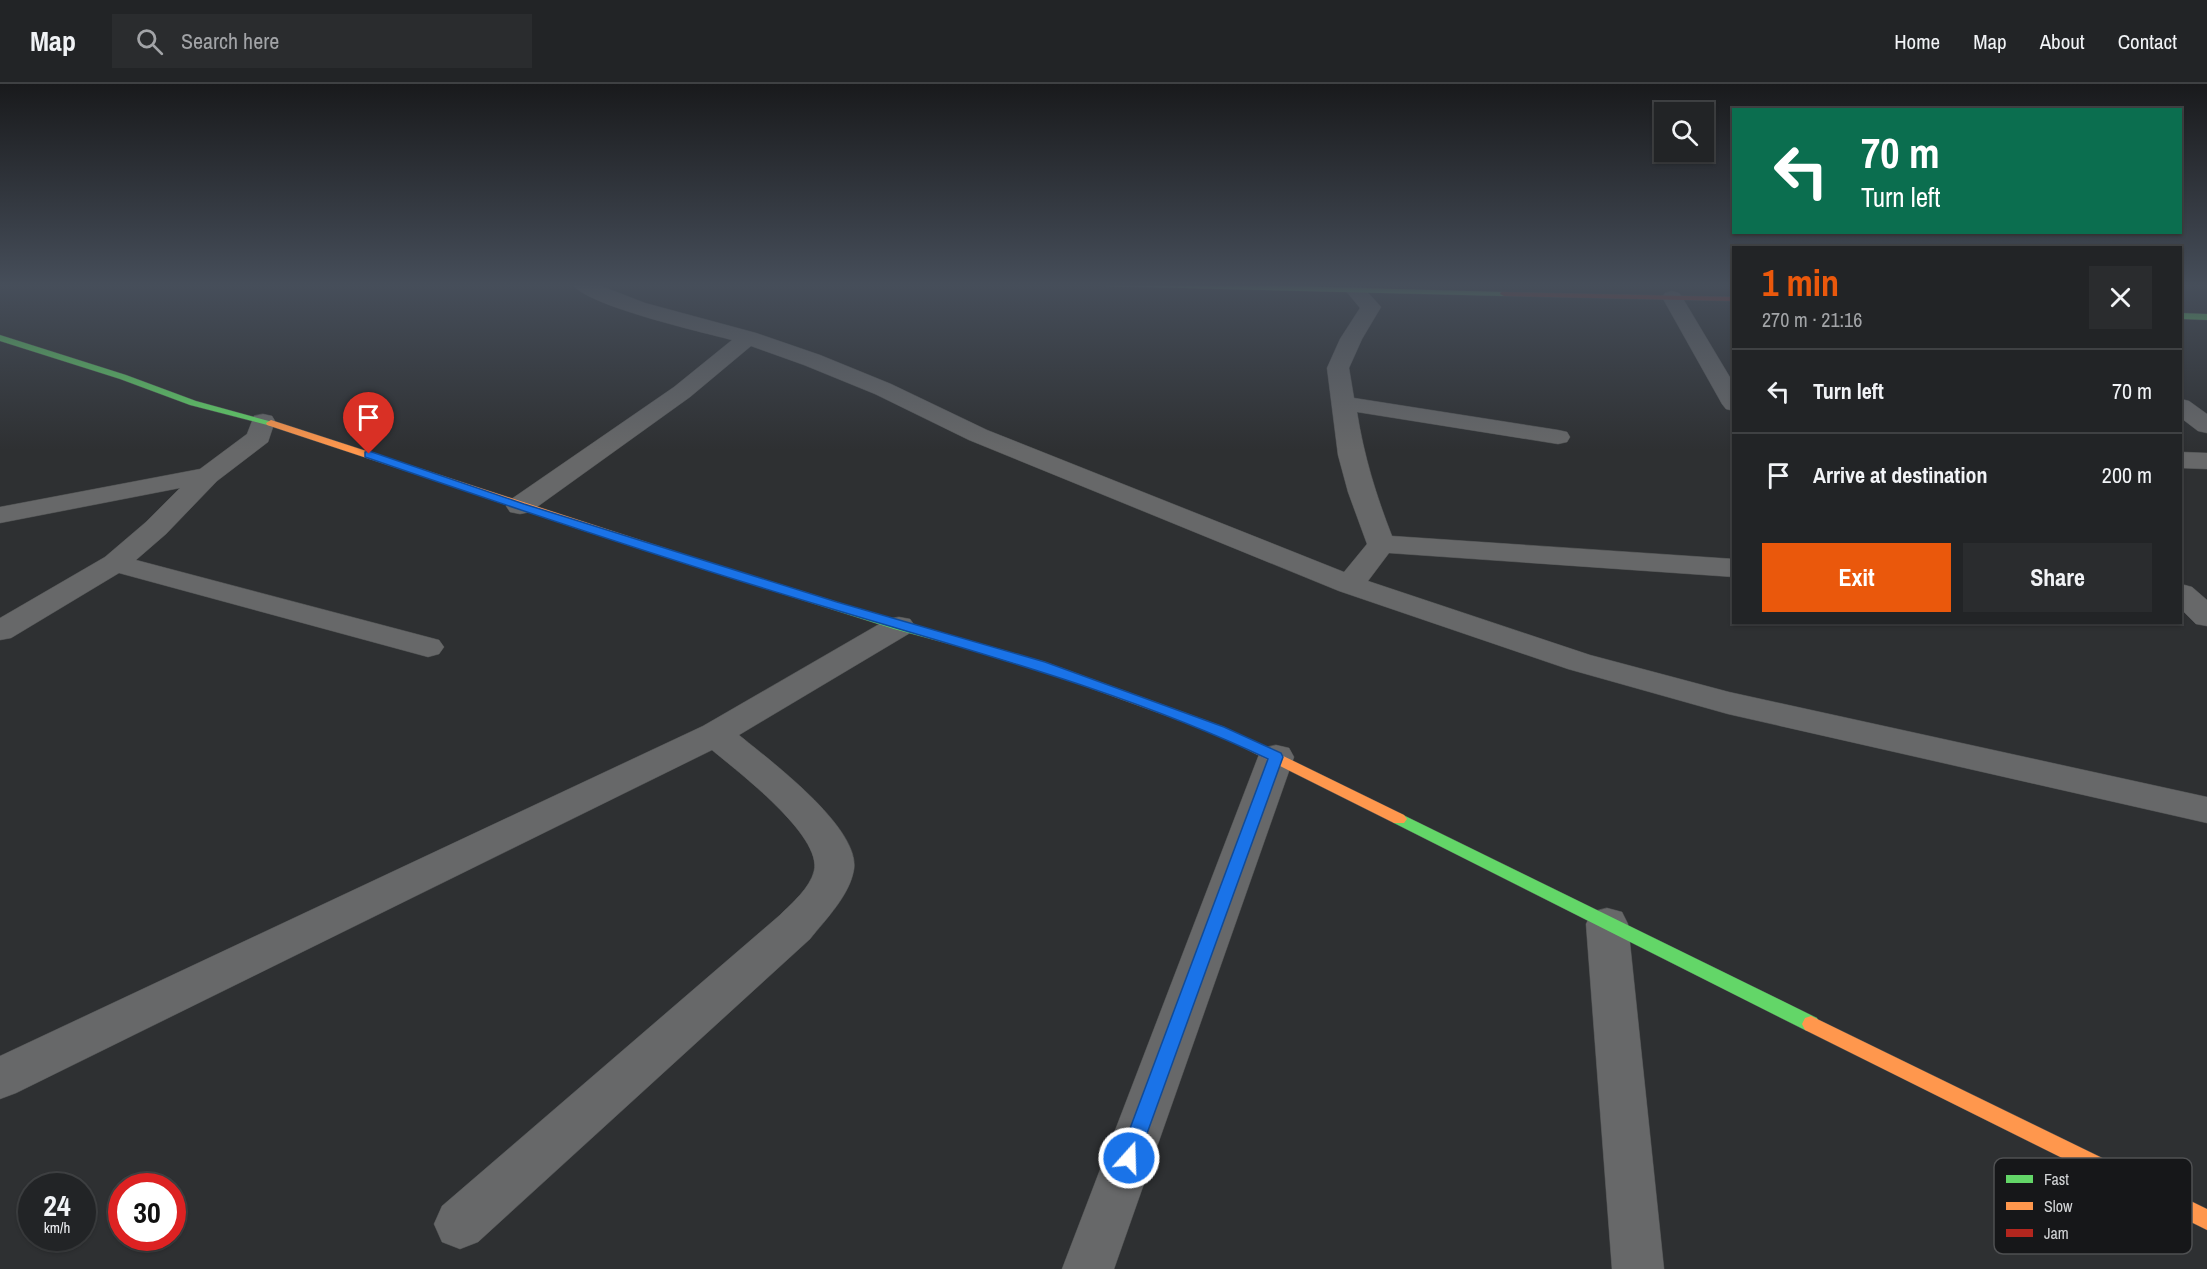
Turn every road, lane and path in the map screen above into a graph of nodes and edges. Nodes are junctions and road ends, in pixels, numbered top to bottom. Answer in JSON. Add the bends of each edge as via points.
{"nodes":[{"id":1,"x":4,"y":339,"type":"edge"},
{"id":2,"x":746,"y":339,"type":"edge"},
{"id":3,"x":751,"y":339,"type":"edge"},
{"id":4,"x":1351,"y":339,"type":"edge"},
{"id":5,"x":1697,"y":339,"type":"edge"},
{"id":6,"x":1732,"y":401,"type":"edge"},
{"id":7,"x":1343,"y":403,"type":"junction"},
{"id":8,"x":2182,"y":407,"type":"edge"},
{"id":9,"x":263,"y":421,"type":"junction"},
{"id":10,"x":2207,"y":426,"type":"edge"},
{"id":11,"x":1558,"y":437,"type":"dead end"},
{"id":12,"x":2182,"y":460,"type":"edge"},
{"id":13,"x":2207,"y":461,"type":"edge"},
{"id":14,"x":208,"y":475,"type":"junction"},
{"id":15,"x":520,"y":507,"type":"junction"},
{"id":16,"x":0,"y":515,"type":"edge"},
{"id":17,"x":1382,"y":544,"type":"junction"},
{"id":18,"x":115,"y":563,"type":"junction"},
{"id":19,"x":1732,"y":568,"type":"edge"},
{"id":20,"x":1350,"y":585,"type":"junction"},
{"id":21,"x":2182,"y":594,"type":"edge"},
{"id":22,"x":2207,"y":617,"type":"edge"},
{"id":23,"x":899,"y":626,"type":"junction"},
{"id":24,"x":0,"y":630,"type":"edge"},
{"id":25,"x":428,"y":647,"type":"dead end"},
{"id":26,"x":715,"y":734,"type":"junction"},
{"id":27,"x":1276,"y":757,"type":"junction"},
{"id":28,"x":2207,"y":810,"type":"edge"},
{"id":29,"x":1606,"y":924,"type":"junction"},
{"id":30,"x":0,"y":1078,"type":"edge"},
{"id":31,"x":2081,"y":1158,"type":"edge"},
{"id":32,"x":2192,"y":1213,"type":"edge"},
{"id":33,"x":2207,"y":1220,"type":"edge"},
{"id":34,"x":460,"y":1224,"type":"dead end"},
{"id":35,"x":1088,"y":1269,"type":"edge"},
{"id":36,"x":1638,"y":1269,"type":"edge"}],
"edges":[{"from":1,"to":9,"type":"street","via":[[193,403]]},
{"from":2,"to":15,"type":"street","via":[[682,392]]},
{"from":3,"to":20,"type":"street","via":[[883,389],[978,435]]},
{"from":4,"to":7,"type":"street","via":[[1338,368]]},
{"from":5,"to":6,"type":"street"},
{"from":7,"to":11,"type":"street"},
{"from":7,"to":17,"type":"street","via":[[1361,492]]},
{"from":8,"to":10,"type":"street"},
{"from":9,"to":14,"type":"street","via":[[259,437]]},
{"from":9,"to":15,"type":"street"},
{"from":12,"to":13,"type":"street"},
{"from":14,"to":16,"type":"street"},
{"from":14,"to":18,"type":"street"},
{"from":15,"to":23,"type":"street"},
{"from":17,"to":19,"type":"street"},
{"from":17,"to":20,"type":"street"},
{"from":18,"to":24,"type":"street"},
{"from":18,"to":25,"type":"street"},
{"from":20,"to":28,"type":"street","via":[[1579,662],[1728,703]]},
{"from":21,"to":22,"type":"street"},
{"from":23,"to":26,"type":"street"},
{"from":23,"to":27,"type":"street","via":[[974,645],[1121,693],[1219,730]]},
{"from":26,"to":30,"type":"street"},
{"from":26,"to":34,"type":"street","via":[[813,820],[829,841],[835,864],[824,894],[795,927]]},
{"from":27,"to":29,"type":"street"},
{"from":27,"to":35,"type":"street"},
{"from":29,"to":31,"type":"street"},
{"from":29,"to":36,"type":"street"},
{"from":32,"to":33,"type":"street"}]}
